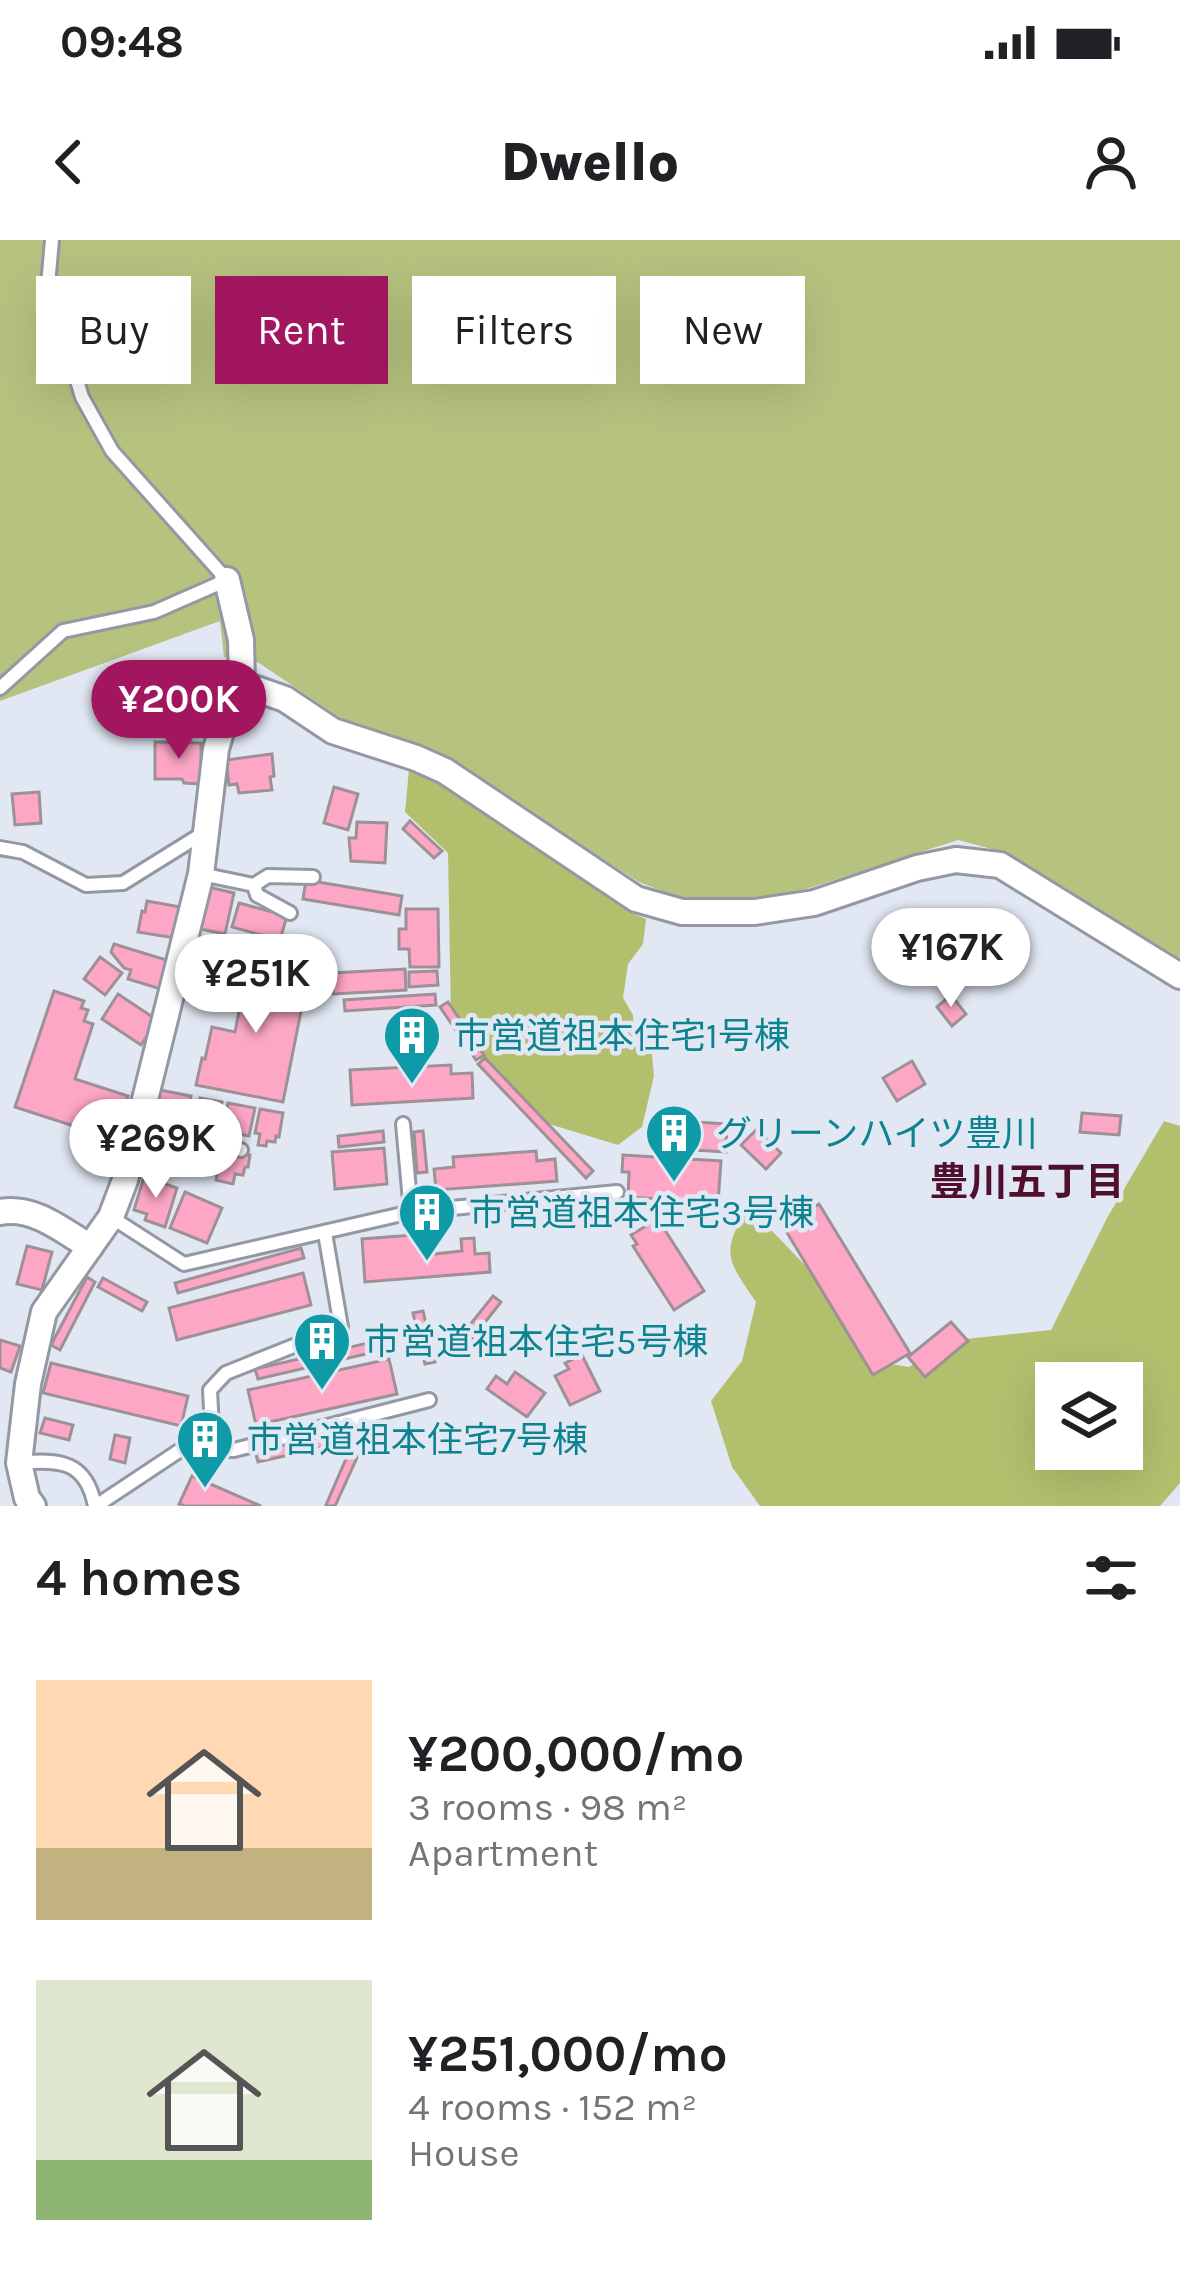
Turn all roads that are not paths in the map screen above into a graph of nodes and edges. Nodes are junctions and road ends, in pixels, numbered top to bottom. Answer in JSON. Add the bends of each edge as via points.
{"nodes":[{"id":1,"x":52,"y":240,"type":"edge"},
{"id":2,"x":227,"y":580,"type":"junction"},
{"id":3,"x":242,"y":684,"type":"junction"},
{"id":4,"x":0,"y":688,"type":"edge"},
{"id":5,"x":206,"y":831,"type":"junction"},
{"id":6,"x":0,"y":848,"type":"edge"},
{"id":7,"x":201,"y":874,"type":"junction"},
{"id":8,"x":313,"y":878,"type":"dead end"},
{"id":9,"x":254,"y":885,"type":"junction"},
{"id":10,"x":290,"y":913,"type":"dead end"},
{"id":11,"x":1180,"y":976,"type":"edge"},
{"id":12,"x":403,"y":1124,"type":"dead end"},
{"id":13,"x":139,"y":1126,"type":"junction"},
{"id":14,"x":241,"y":1150,"type":"dead end"},
{"id":15,"x":617,"y":1192,"type":"dead end"},
{"id":16,"x":0,"y":1212,"type":"edge"},
{"id":17,"x":411,"y":1212,"type":"junction"},
{"id":18,"x":111,"y":1217,"type":"junction"},
{"id":19,"x":326,"y":1233,"type":"junction"},
{"id":20,"x":90,"y":1246,"type":"junction"},
{"id":21,"x":429,"y":1400,"type":"dead end"},
{"id":22,"x":186,"y":1449,"type":"junction"},
{"id":23,"x":19,"y":1463,"type":"junction"},
{"id":24,"x":33,"y":1506,"type":"edge"},
{"id":25,"x":95,"y":1506,"type":"edge"}],
"edges":[{"from":1,"to":2,"type":"lane","via":[[48,285],[82,397],[112,451]]},
{"from":2,"to":3,"type":"street","via":[[242,640]]},
{"from":2,"to":4,"type":"lane","via":[[154,612],[63,631]]},
{"from":3,"to":5,"type":"street","via":[[216,749]]},
{"from":3,"to":11,"type":"street","via":[[286,698],[333,731],[445,771],[636,898],[682,912],[755,913],[956,860],[1000,865]]},
{"from":5,"to":6,"type":"lane","via":[[123,883],[86,885]]},
{"from":5,"to":7,"type":"street"},
{"from":7,"to":9,"type":"lane"},
{"from":7,"to":13,"type":"street"},
{"from":8,"to":9,"type":"lane","via":[[268,876]]},
{"from":9,"to":10,"type":"lane","via":[[257,895]]},
{"from":12,"to":17,"type":"lane"},
{"from":13,"to":14,"type":"lane"},
{"from":13,"to":18,"type":"street"},
{"from":15,"to":17,"type":"lane"},
{"from":16,"to":20,"type":"street","via":[[38,1216]]},
{"from":17,"to":19,"type":"lane"},
{"from":18,"to":19,"type":"lane","via":[[184,1264]]},
{"from":18,"to":20,"type":"street"},
{"from":19,"to":22,"type":"lane","via":[[341,1327],[226,1373],[210,1390],[212,1429]]},
{"from":20,"to":23,"type":"street","via":[[44,1312]]},
{"from":21,"to":22,"type":"lane","via":[[234,1450]]},
{"from":22,"to":25,"type":"lane"},
{"from":23,"to":24,"type":"street"},
{"from":23,"to":25,"type":"lane","via":[[64,1463],[82,1473]]}]}
